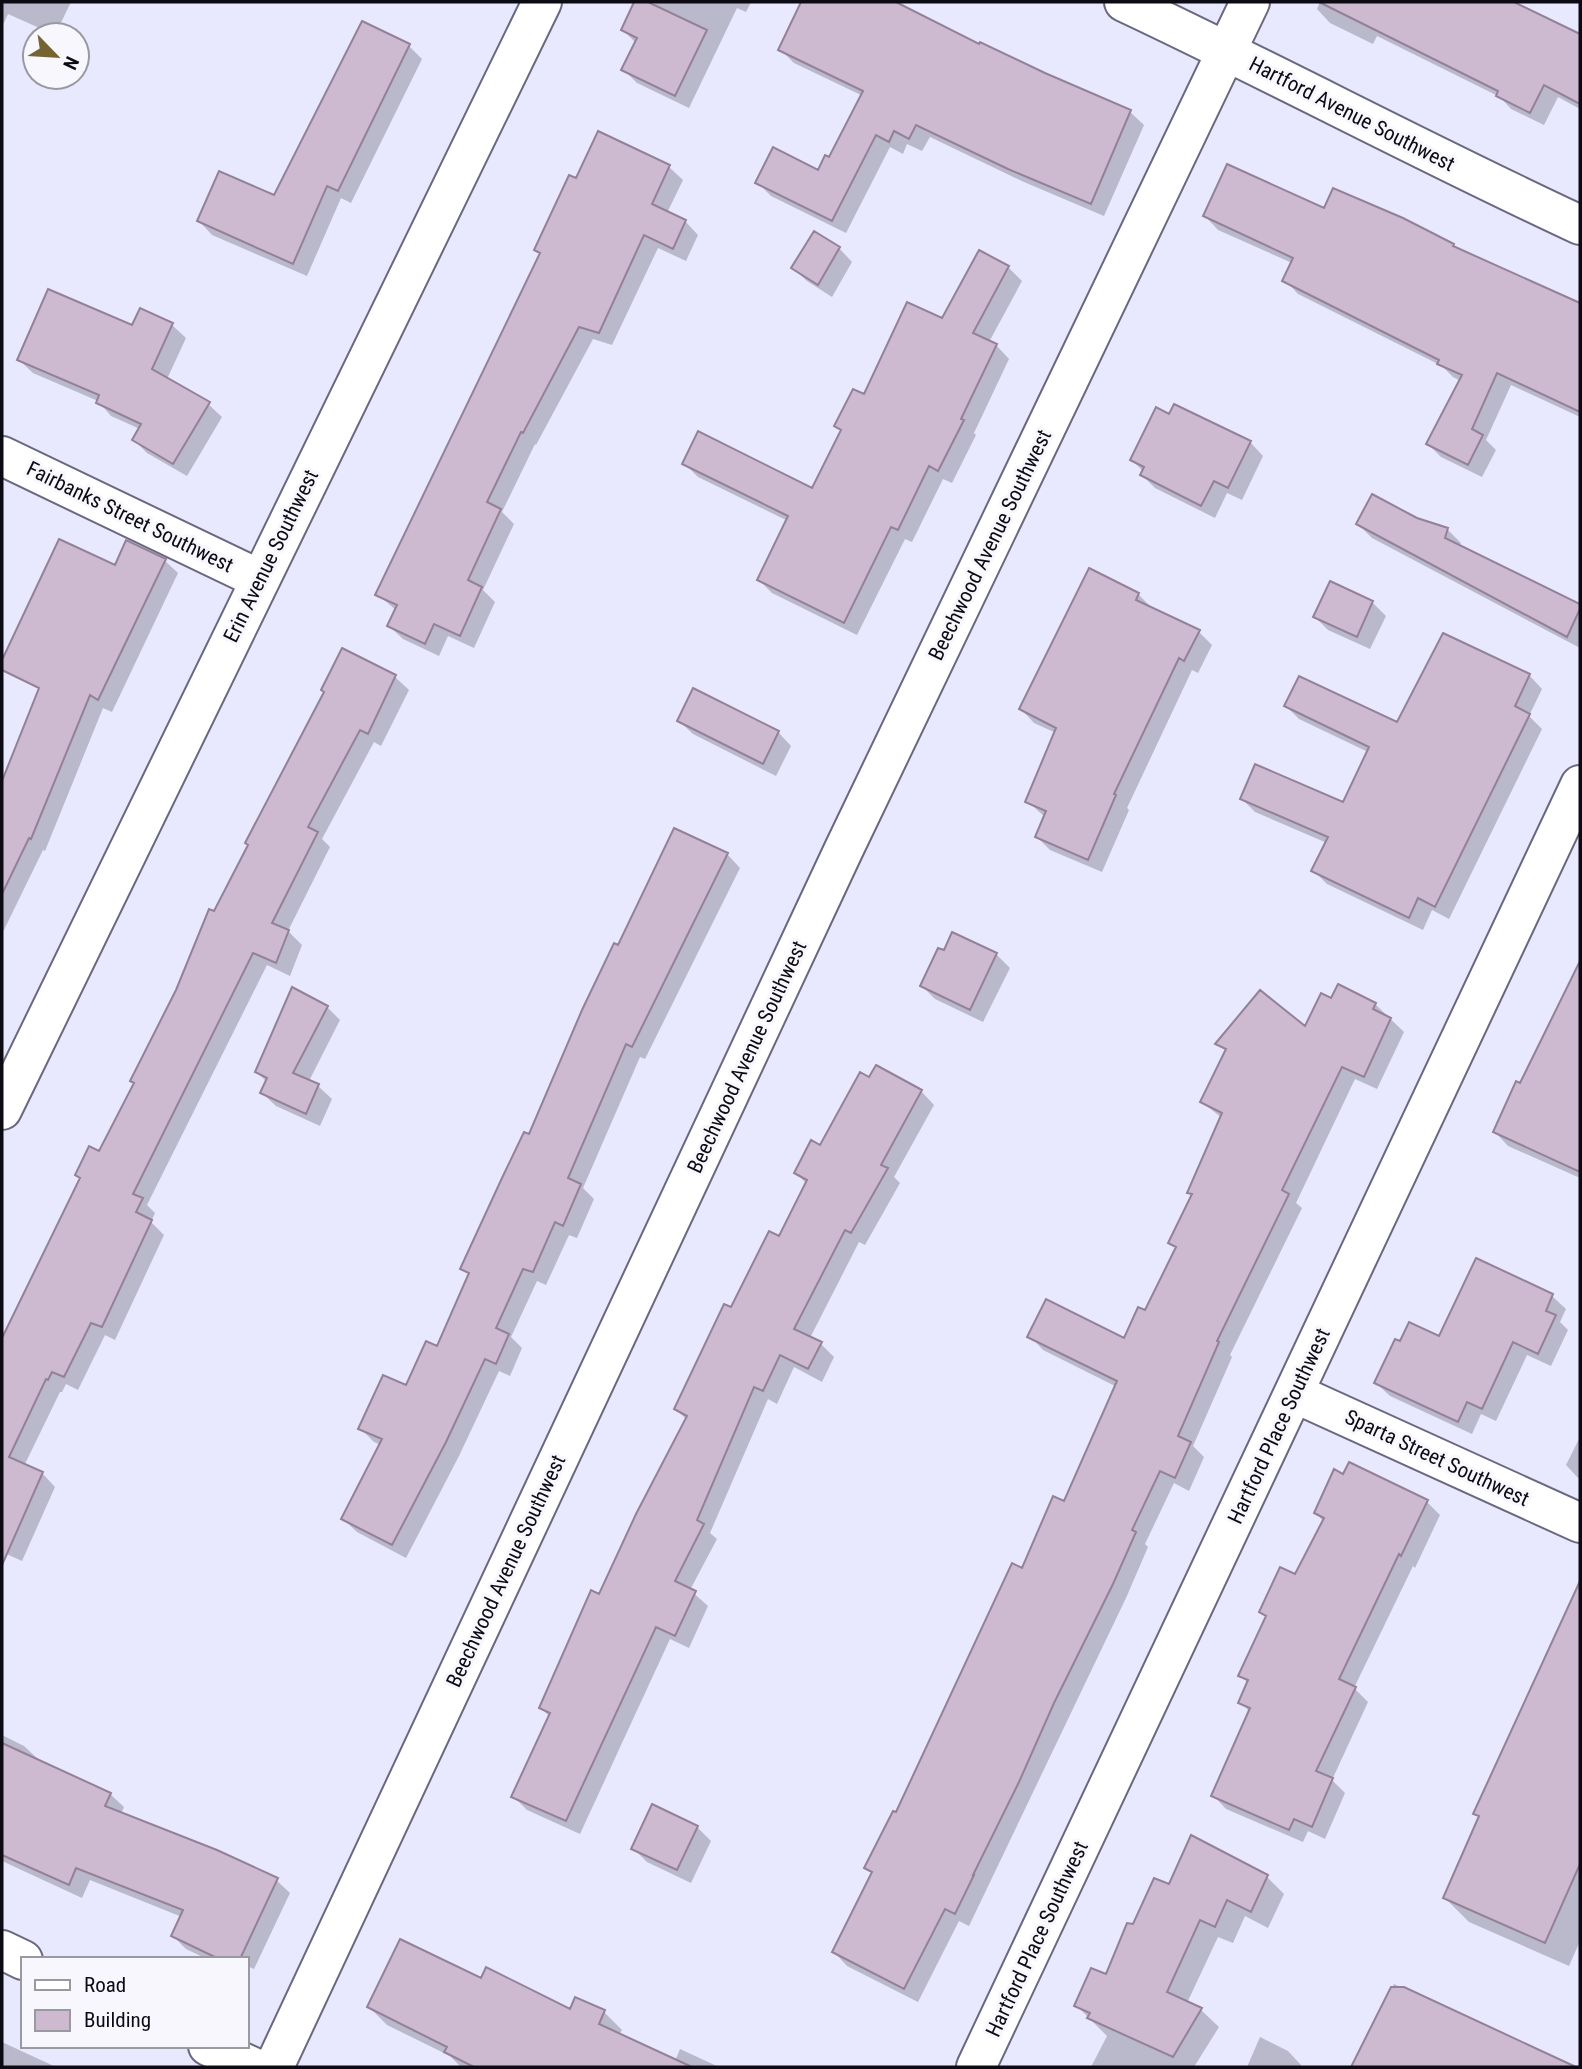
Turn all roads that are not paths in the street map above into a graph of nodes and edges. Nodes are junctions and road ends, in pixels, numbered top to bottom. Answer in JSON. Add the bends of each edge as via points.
{"nodes":[{"id":1,"x":542,"y":2,"type":"edge"},
{"id":2,"x":1125,"y":2,"type":"edge"},
{"id":3,"x":1250,"y":2,"type":"edge"},
{"id":4,"x":1227,"y":50,"type":"junction"},
{"id":5,"x":1580,"y":225,"type":"edge"},
{"id":6,"x":2,"y":456,"type":"edge"},
{"id":7,"x":259,"y":579,"type":"junction"},
{"id":8,"x":1580,"y":785,"type":"edge"},
{"id":9,"x":2,"y":1110,"type":"edge"},
{"id":10,"x":1294,"y":1393,"type":"junction"},
{"id":11,"x":1580,"y":1524,"type":"edge"},
{"id":12,"x":2,"y":1950,"type":"edge"},
{"id":13,"x":21,"y":1959,"type":"edge"},
{"id":14,"x":212,"y":2048,"type":"edge"},
{"id":15,"x":253,"y":2067,"type":"edge"},
{"id":16,"x":274,"y":2067,"type":"edge"},
{"id":17,"x":976,"y":2067,"type":"edge"}],
"edges":[{"from":1,"to":7,"type":"street","name":"Erin Avenue Southwest"},
{"from":2,"to":4,"type":"street","name":"Hartford Avenue Southwest"},
{"from":3,"to":4,"type":"street","name":"Beechwood Avenue Southwest"},
{"from":4,"to":5,"type":"street","name":"Hartford Avenue Southwest"},
{"from":4,"to":16,"type":"street","name":"Beechwood Avenue Southwest","via":[[843,851]]},
{"from":6,"to":7,"type":"street","name":"Fairbanks Street Southwest"},
{"from":7,"to":9,"type":"street","name":"Erin Avenue Southwest"},
{"from":8,"to":10,"type":"street","name":"Hartford Place Southwest"},
{"from":10,"to":11,"type":"street","name":"Sparta Street Southwest"},
{"from":10,"to":17,"type":"street","name":"Hartford Place Southwest"},
{"from":12,"to":13,"type":"street"},
{"from":14,"to":15,"type":"street"}]}
